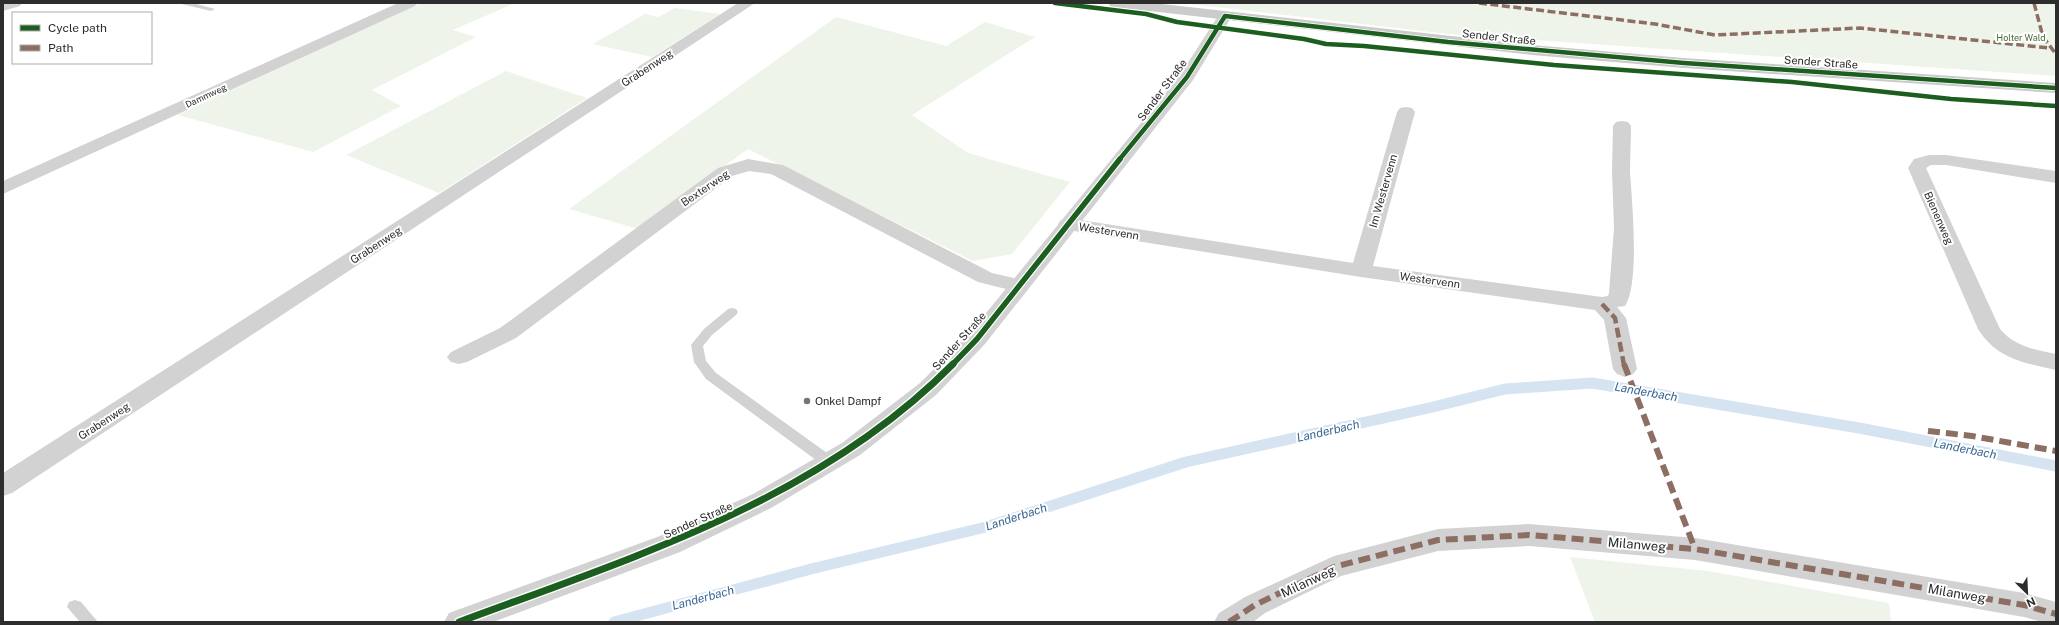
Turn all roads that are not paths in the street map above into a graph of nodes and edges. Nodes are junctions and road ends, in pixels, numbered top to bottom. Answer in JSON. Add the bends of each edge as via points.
{"nodes":[{"id":1,"x":16,"y":3,"type":"edge"},
{"id":2,"x":181,"y":3,"type":"edge"},
{"id":3,"x":410,"y":3,"type":"edge"},
{"id":4,"x":748,"y":3,"type":"edge"},
{"id":5,"x":1115,"y":3,"type":"edge"},
{"id":6,"x":3,"y":7,"type":"edge"},
{"id":7,"x":211,"y":9,"type":"dead end"},
{"id":8,"x":1225,"y":16,"type":"junction"},
{"id":9,"x":2056,"y":88,"type":"edge"},
{"id":10,"x":1406,"y":112,"type":"dead end"},
{"id":11,"x":1622,"y":126,"type":"dead end"},
{"id":12,"x":2056,"y":177,"type":"edge"},
{"id":13,"x":3,"y":188,"type":"edge"},
{"id":14,"x":1068,"y":224,"type":"junction"},
{"id":15,"x":1361,"y":271,"type":"junction"},
{"id":16,"x":1018,"y":286,"type":"junction"},
{"id":17,"x":1602,"y":304,"type":"junction"},
{"id":18,"x":732,"y":312,"type":"dead end"},
{"id":19,"x":459,"y":357,"type":"dead end"},
{"id":20,"x":2056,"y":362,"type":"edge"},
{"id":21,"x":1625,"y":369,"type":"dead end"},
{"id":22,"x":828,"y":462,"type":"junction"},
{"id":23,"x":3,"y":486,"type":"edge"},
{"id":24,"x":75,"y":607,"type":"dead end"},
{"id":25,"x":2056,"y":614,"type":"edge"},
{"id":26,"x":90,"y":622,"type":"edge"},
{"id":27,"x":459,"y":622,"type":"edge"},
{"id":28,"x":1229,"y":622,"type":"edge"}],
"edges":[{"from":1,"to":6,"type":"street"},
{"from":2,"to":7,"type":"lane"},
{"from":3,"to":13,"type":"street","name":"Dammweg"},
{"from":4,"to":23,"type":"street","name":"Grabenweg"},
{"from":5,"to":8,"type":"main road"},
{"from":8,"to":9,"type":"main road","name":"Sender Straße","via":[[1684,64]]},
{"from":8,"to":14,"type":"street","name":"Sender Straße","via":[[1187,77]]},
{"from":10,"to":15,"type":"street","name":"Im Westervenn"},
{"from":11,"to":17,"type":"street","via":[[1624,228],[1620,293],[1617,301]]},
{"from":12,"to":20,"type":"street","name":"Bienenweg","via":[[1946,160],[1929,160],[1920,163],[1917,168],[1986,323],[1997,339],[2012,349],[2032,357]]},
{"from":14,"to":15,"type":"street","name":"Westervenn"},
{"from":14,"to":16,"type":"street","name":"Sender Straße"},
{"from":15,"to":17,"type":"street","name":"Westervenn"},
{"from":16,"to":19,"type":"street","name":"Bexterweg","via":[[985,278],[776,169],[748,165],[725,172],[508,333]]},
{"from":16,"to":22,"type":"street","name":"Sender Straße","via":[[977,339],[928,389],[851,449]]},
{"from":17,"to":21,"type":"street","via":[[1615,318]]},
{"from":18,"to":22,"type":"lane","via":[[697,345],[700,362],[711,376]]},
{"from":22,"to":27,"type":"street","name":"Sender Straße","via":[[762,501],[670,544]]},
{"from":24,"to":26,"type":"lane"},
{"from":25,"to":28,"type":"street","name":"Milanweg","via":[[2024,605],[1694,549],[1529,535],[1438,540],[1334,567],[1255,605]]}]}
